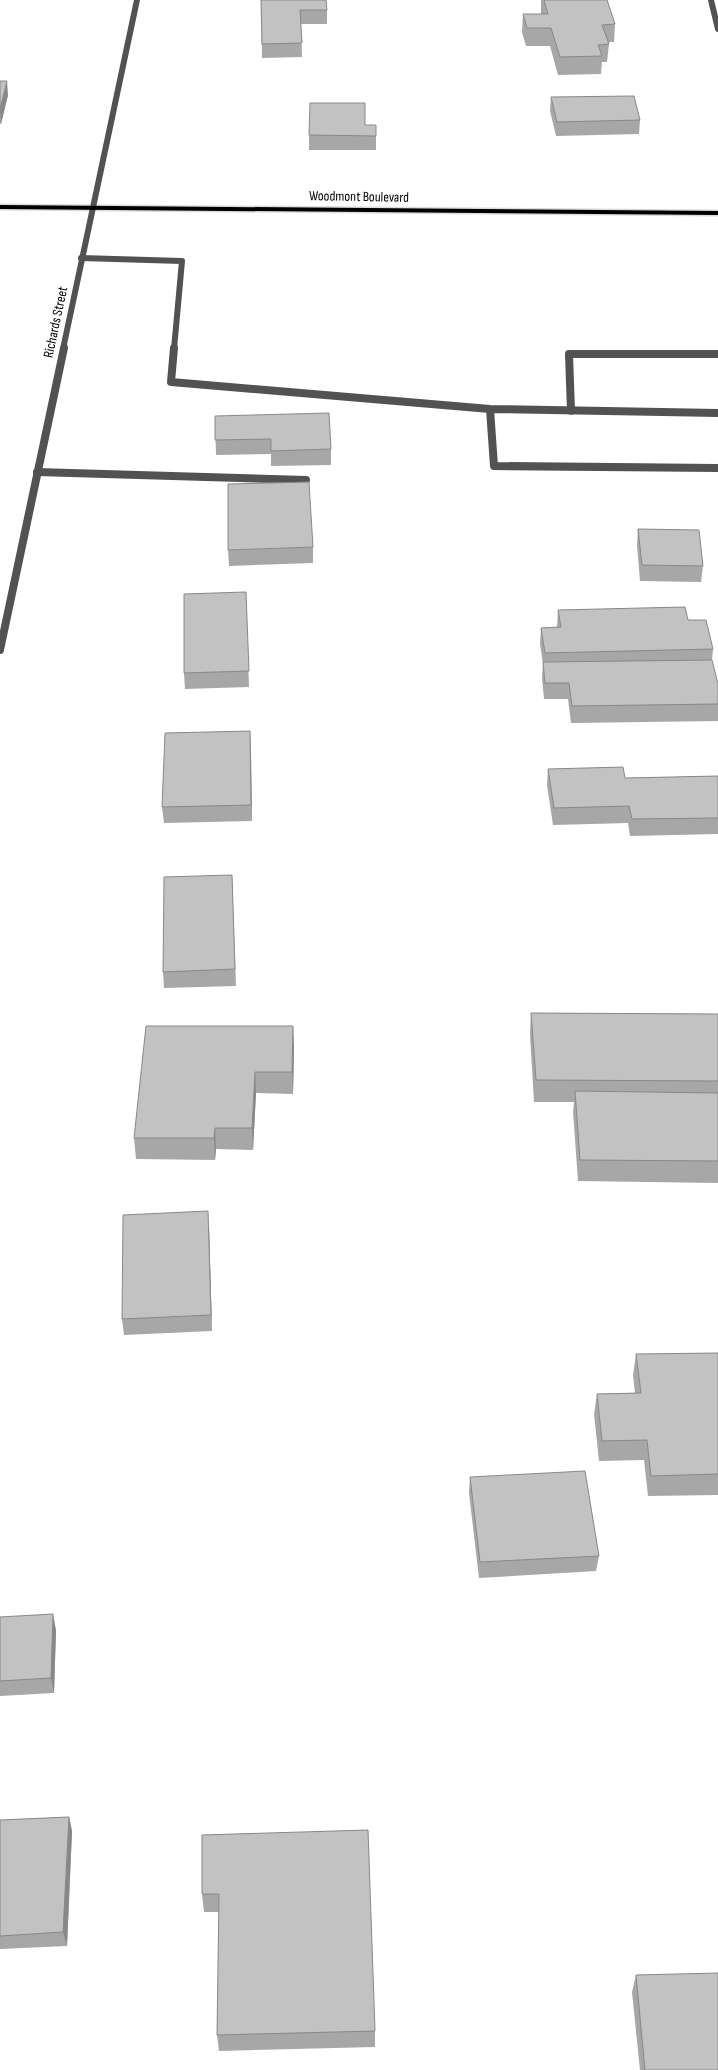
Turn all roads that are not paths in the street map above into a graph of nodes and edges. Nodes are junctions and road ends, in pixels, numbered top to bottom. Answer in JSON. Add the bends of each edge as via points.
{"nodes":[{"id":1,"x":136,"y":0,"type":"edge"},
{"id":2,"x":711,"y":0,"type":"edge"},
{"id":3,"x":718,"y":29,"type":"edge"},
{"id":4,"x":0,"y":207,"type":"edge"},
{"id":5,"x":92,"y":207,"type":"junction"},
{"id":6,"x":718,"y":213,"type":"edge"},
{"id":7,"x":82,"y":258,"type":"junction"},
{"id":8,"x":718,"y":354,"type":"edge"},
{"id":9,"x":490,"y":409,"type":"junction"},
{"id":10,"x":571,"y":411,"type":"junction"},
{"id":11,"x":718,"y":414,"type":"edge"},
{"id":12,"x":718,"y":468,"type":"edge"},
{"id":13,"x":37,"y":472,"type":"junction"},
{"id":14,"x":306,"y":480,"type":"edge"},
{"id":15,"x":0,"y":650,"type":"edge"}],
"edges":[{"from":1,"to":5,"type":"street","name":"Richards Street"},
{"from":2,"to":3,"type":"street"},
{"from":4,"to":5,"type":"main road","name":"Woodmont Boulevard"},
{"from":5,"to":6,"type":"main road","name":"Woodmont Boulevard"},
{"from":5,"to":7,"type":"street","name":"Richards Street"},
{"from":7,"to":9,"type":"street","via":[[182,261],[171,382]]},
{"from":7,"to":13,"type":"street","name":"Richards Street"},
{"from":8,"to":10,"type":"street","via":[[569,354]]},
{"from":9,"to":10,"type":"street"},
{"from":9,"to":12,"type":"street","via":[[494,466]]},
{"from":10,"to":11,"type":"street"},
{"from":13,"to":14,"type":"street"},
{"from":13,"to":15,"type":"street","name":"Richards Street"}]}
